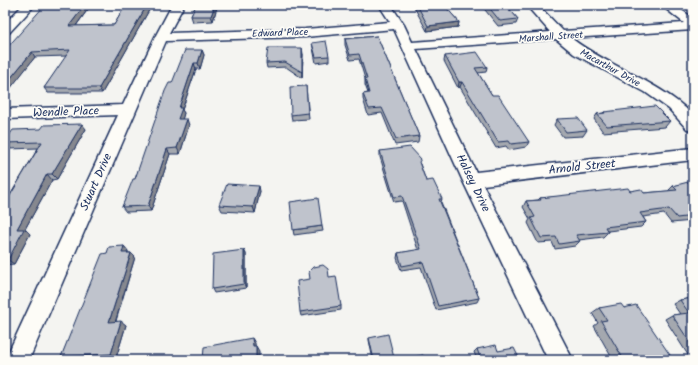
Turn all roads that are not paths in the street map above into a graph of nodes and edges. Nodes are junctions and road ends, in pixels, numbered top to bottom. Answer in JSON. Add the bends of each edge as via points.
{"nodes":[{"id":1,"x":29,"y":5,"type":"edge"},
{"id":2,"x":178,"y":5,"type":"edge"},
{"id":3,"x":385,"y":5,"type":"edge"},
{"id":4,"x":532,"y":5,"type":"edge"},
{"id":5,"x":667,"y":5,"type":"edge"},
{"id":6,"x":398,"y":25,"type":"junction"},
{"id":7,"x":693,"y":25,"type":"edge"},
{"id":8,"x":5,"y":30,"type":"edge"},
{"id":9,"x":560,"y":36,"type":"junction"},
{"id":10,"x":161,"y":37,"type":"junction"},
{"id":11,"x":408,"y":46,"type":"junction"},
{"id":12,"x":128,"y":110,"type":"junction"},
{"id":13,"x":5,"y":114,"type":"edge"},
{"id":14,"x":693,"y":125,"type":"edge"},
{"id":15,"x":693,"y":154,"type":"edge"},
{"id":16,"x":471,"y":179,"type":"junction"},
{"id":17,"x":16,"y":360,"type":"edge"},
{"id":18,"x":561,"y":360,"type":"edge"}],
"edges":[{"from":1,"to":8,"type":"street"},
{"from":2,"to":10,"type":"street","name":"Stuart Drive"},
{"from":3,"to":6,"type":"street","name":"Halsey Drive"},
{"from":4,"to":9,"type":"street","name":"Macarthur Drive"},
{"from":5,"to":7,"type":"street"},
{"from":6,"to":10,"type":"street","name":"Edward Place","via":[[305,33]]},
{"from":6,"to":11,"type":"street","name":"Halsey Drive"},
{"from":7,"to":9,"type":"street","name":"Marshall Street"},
{"from":9,"to":11,"type":"street","name":"Marshall Street"},
{"from":9,"to":14,"type":"street","name":"Macarthur Drive","via":[[579,51],[674,105]]},
{"from":10,"to":12,"type":"street","name":"Stuart Drive"},
{"from":11,"to":16,"type":"street","name":"Halsey Drive"},
{"from":12,"to":13,"type":"street","name":"Wendle Place"},
{"from":12,"to":17,"type":"street","name":"Stuart Drive"},
{"from":15,"to":16,"type":"street","name":"Arnold Street"},
{"from":16,"to":18,"type":"street","name":"Halsey Drive"}]}
